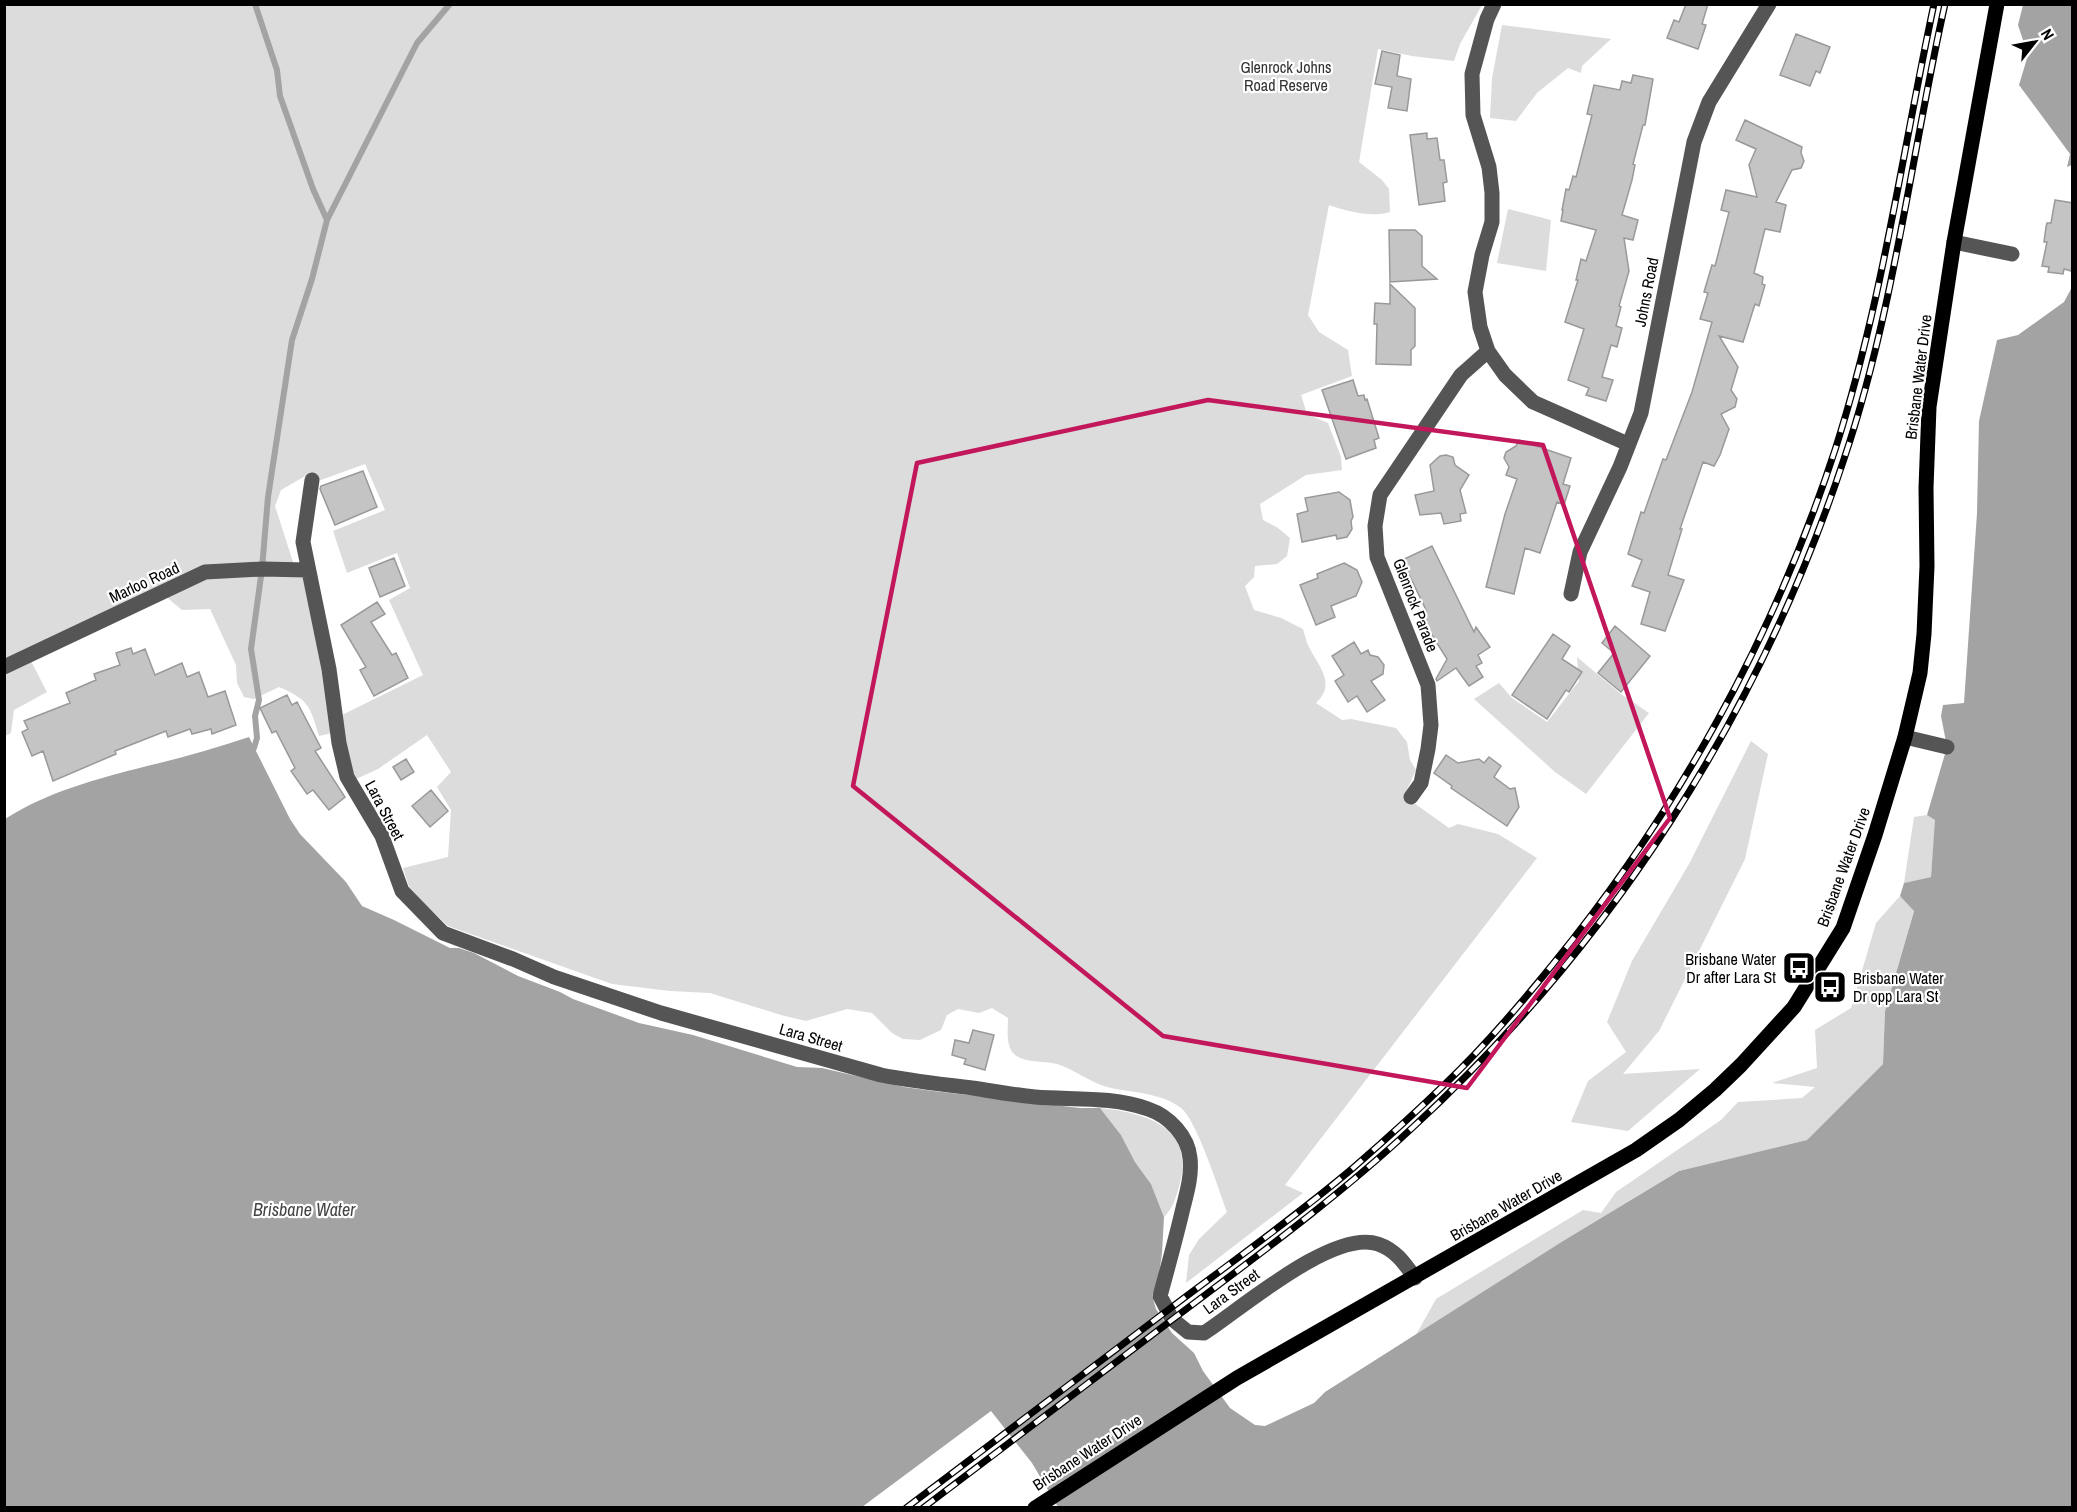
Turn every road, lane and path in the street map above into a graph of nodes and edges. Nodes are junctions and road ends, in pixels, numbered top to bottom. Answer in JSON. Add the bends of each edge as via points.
{"nodes":[{"id":1,"x":1494,"y":4,"type":"edge"},
{"id":2,"x":1769,"y":4,"type":"edge"},
{"id":3,"x":1997,"y":4,"type":"edge"},
{"id":4,"x":1954,"y":242,"type":"junction"},
{"id":5,"x":2012,"y":254,"type":"dead end"},
{"id":6,"x":1488,"y":351,"type":"junction"},
{"id":7,"x":1628,"y":444,"type":"junction"},
{"id":8,"x":312,"y":480,"type":"dead end"},
{"id":9,"x":308,"y":570,"type":"junction"},
{"id":10,"x":1571,"y":594,"type":"dead end"},
{"id":11,"x":4,"y":667,"type":"edge"},
{"id":12,"x":1905,"y":736,"type":"junction"},
{"id":13,"x":1947,"y":747,"type":"dead end"},
{"id":14,"x":1411,"y":796,"type":"dead end"},
{"id":15,"x":1415,"y":1278,"type":"junction"},
{"id":16,"x":1038,"y":1505,"type":"edge"}],
"edges":[{"from":1,"to":6,"type":"street","via":[[1472,74],[1473,115],[1490,167],[1492,193],[1492,222],[1475,292]]},
{"from":2,"to":7,"type":"street","name":"Johns Road","via":[[1708,102],[1694,142],[1641,413]]},
{"from":3,"to":4,"type":"main road","name":"Brisbane Water Drive"},
{"from":4,"to":5,"type":"street"},
{"from":4,"to":12,"type":"main road","name":"Brisbane Water Drive","via":[[1929,407],[1924,634],[1920,673]]},
{"from":6,"to":7,"type":"street","via":[[1504,375],[1533,402]]},
{"from":6,"to":14,"type":"street","name":"Glenrock Parade","via":[[1461,375],[1380,495],[1375,526],[1377,556],[1428,685],[1428,749],[1421,783]]},
{"from":7,"to":10,"type":"street","name":"Johns Road","via":[[1580,552]]},
{"from":8,"to":9,"type":"street","name":"Lara Street","via":[[303,543]]},
{"from":9,"to":11,"type":"street","name":"Marloo Road","via":[[205,572]]},
{"from":9,"to":15,"type":"street","name":"Lara Street","via":[[347,777],[382,836],[402,891],[443,933],[639,1006],[881,1075],[1035,1097],[1079,1097],[1149,1109],[1180,1132],[1190,1158],[1190,1181],[1160,1296],[1172,1318],[1188,1332],[1204,1333],[1301,1264],[1344,1246],[1377,1243],[1402,1260]]},
{"from":12,"to":13,"type":"street"},
{"from":12,"to":15,"type":"main road","name":"Brisbane Water Drive","via":[[1843,928],[1794,1007],[1764,1041],[1715,1090],[1636,1150]]},
{"from":15,"to":16,"type":"main road","name":"Brisbane Water Drive","via":[[1237,1378]]}]}
